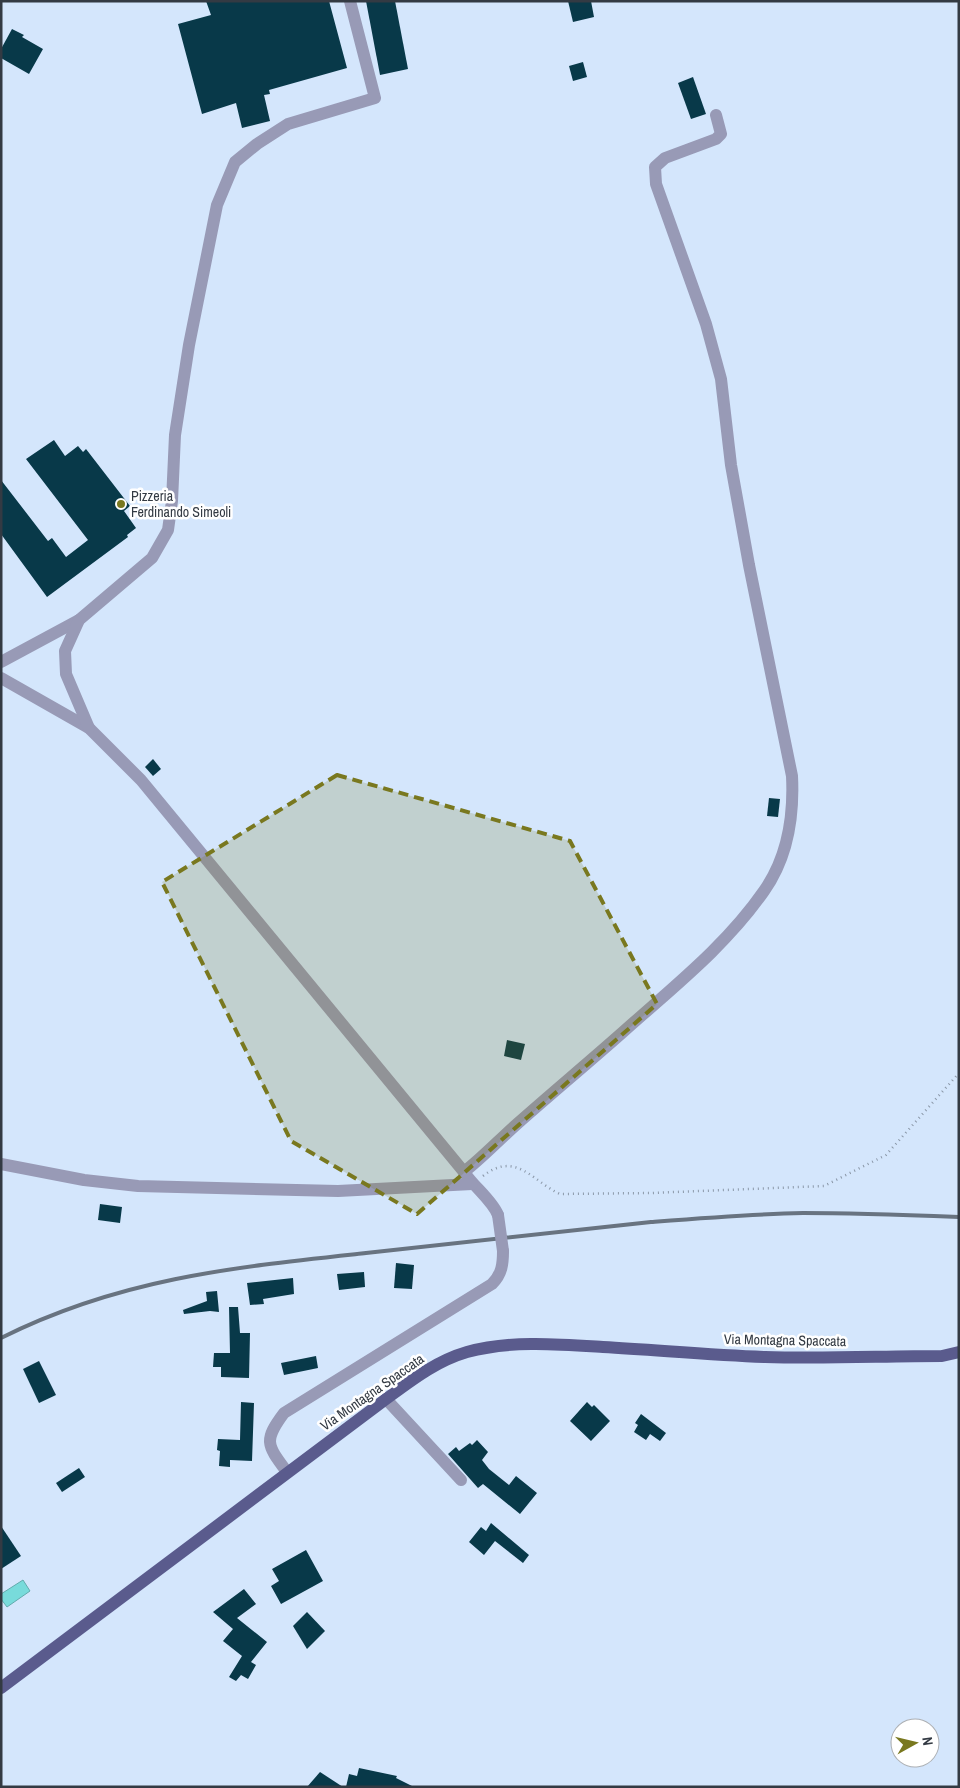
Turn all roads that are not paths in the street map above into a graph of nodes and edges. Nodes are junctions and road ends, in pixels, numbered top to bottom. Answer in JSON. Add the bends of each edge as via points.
{"nodes":[{"id":1,"x":350,"y":1,"type":"edge"},
{"id":2,"x":716,"y":115,"type":"dead end"},
{"id":3,"x":79,"y":620,"type":"junction"},
{"id":4,"x":1,"y":662,"type":"edge"},
{"id":5,"x":1,"y":678,"type":"edge"},
{"id":6,"x":89,"y":728,"type":"junction"},
{"id":7,"x":1,"y":1164,"type":"edge"},
{"id":8,"x":464,"y":1172,"type":"junction"},
{"id":9,"x":472,"y":1184,"type":"junction"},
{"id":10,"x":959,"y":1352,"type":"edge"},
{"id":11,"x":386,"y":1399,"type":"junction"},
{"id":12,"x":287,"y":1472,"type":"junction"},
{"id":13,"x":461,"y":1480,"type":"dead end"},
{"id":14,"x":1,"y":1688,"type":"edge"}],
"edges":[{"from":1,"to":3,"type":"street","via":[[375,98],[288,124],[235,162],[217,205],[189,345],[175,435],[168,530],[152,558]]},
{"from":2,"to":8,"type":"street","via":[[721,134],[716,139],[665,158],[655,167],[656,184],[706,324],[721,379],[734,483],[792,776],[788,839],[765,891],[730,932],[692,970]]},
{"from":3,"to":4,"type":"street"},
{"from":3,"to":6,"type":"street","via":[[66,651],[66,674]]},
{"from":5,"to":6,"type":"street"},
{"from":6,"to":8,"type":"street","via":[[141,780]]},
{"from":7,"to":9,"type":"street","via":[[84,1180],[138,1186],[338,1191]]},
{"from":8,"to":9,"type":"street"},
{"from":9,"to":12,"type":"street","bridge":true,"via":[[498,1215],[502,1251],[498,1278],[284,1413],[271,1430],[269,1439],[274,1455]]},
{"from":10,"to":11,"type":"main road","name":"Via Montagna Spaccata","via":[[942,1356],[766,1357],[520,1345],[488,1348],[441,1362]]},
{"from":11,"to":12,"type":"main road","name":"Via Montagna Spaccata"},
{"from":11,"to":13,"type":"street"},
{"from":12,"to":14,"type":"main road","name":"Via Montagna Spaccata"}]}
